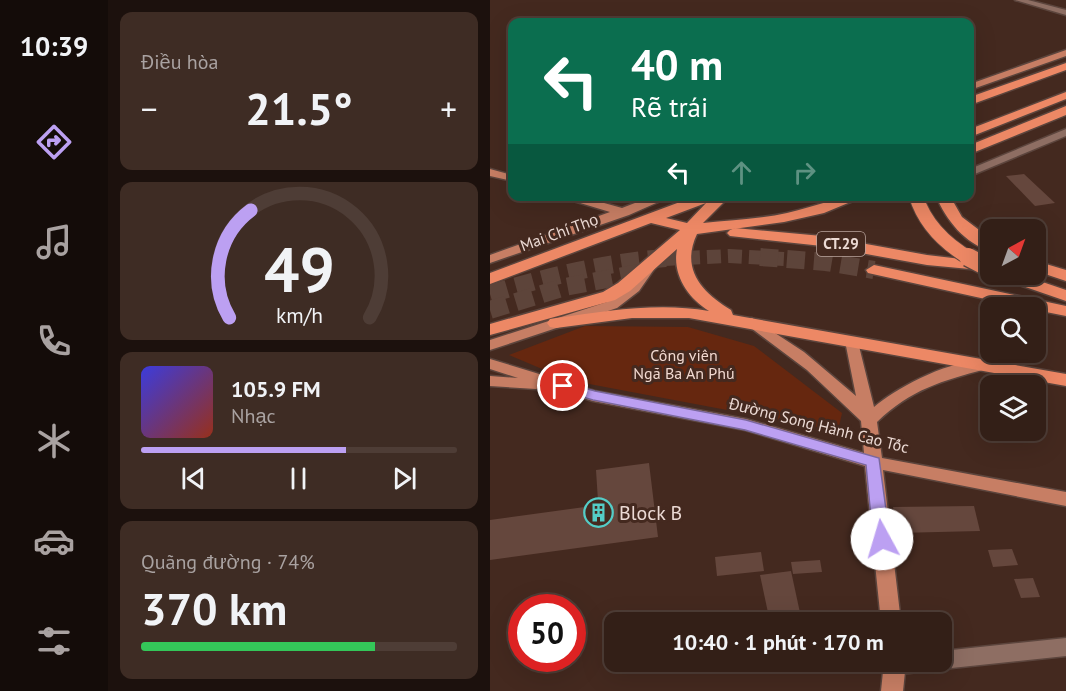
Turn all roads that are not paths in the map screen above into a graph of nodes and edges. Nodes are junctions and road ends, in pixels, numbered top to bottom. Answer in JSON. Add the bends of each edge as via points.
{"nodes":[{"id":1,"x":1019,"y":0,"type":"edge"},
{"id":2,"x":1049,"y":0,"type":"edge"},
{"id":3,"x":1066,"y":5,"type":"edge"},
{"id":4,"x":1066,"y":13,"type":"edge"},
{"id":5,"x":1066,"y":53,"type":"edge"},
{"id":6,"x":1066,"y":66,"type":"edge"},
{"id":7,"x":974,"y":86,"type":"edge"},
{"id":8,"x":1066,"y":95,"type":"edge"},
{"id":9,"x":974,"y":100,"type":"edge"},
{"id":10,"x":1066,"y":111,"type":"edge"},
{"id":11,"x":974,"y":131,"type":"edge"},
{"id":12,"x":1066,"y":132,"type":"edge"},
{"id":13,"x":974,"y":149,"type":"edge"},
{"id":14,"x":974,"y":171,"type":"edge"},
{"id":15,"x":490,"y":172,"type":"edge"},
{"id":16,"x":508,"y":177,"type":"edge"},
{"id":17,"x":490,"y":180,"type":"edge"},
{"id":18,"x":508,"y":186,"type":"edge"},
{"id":19,"x":582,"y":201,"type":"edge"},
{"id":20,"x":653,"y":201,"type":"edge"},
{"id":21,"x":697,"y":201,"type":"edge"},
{"id":22,"x":717,"y":201,"type":"edge"},
{"id":23,"x":844,"y":201,"type":"edge"},
{"id":24,"x":918,"y":201,"type":"edge"},
{"id":25,"x":945,"y":201,"type":"edge"},
{"id":26,"x":623,"y":212,"type":"junction"},
{"id":27,"x":651,"y":219,"type":"junction"},
{"id":28,"x":691,"y":229,"type":"junction"},
{"id":29,"x":980,"y":240,"type":"edge"},
{"id":30,"x":490,"y":259,"type":"edge"},
{"id":31,"x":980,"y":263,"type":"edge"},
{"id":32,"x":650,"y":265,"type":"junction"},
{"id":33,"x":980,"y":267,"type":"edge"},
{"id":34,"x":1046,"y":270,"type":"edge"},
{"id":35,"x":1046,"y":274,"type":"edge"},
{"id":36,"x":1066,"y":277,"type":"edge"},
{"id":37,"x":490,"y":279,"type":"edge"},
{"id":38,"x":1034,"y":285,"type":"edge"},
{"id":39,"x":1066,"y":296,"type":"edge"},
{"id":40,"x":990,"y":297,"type":"edge"},
{"id":41,"x":980,"y":305,"type":"edge"},
{"id":42,"x":1046,"y":307,"type":"edge"},
{"id":43,"x":1066,"y":311,"type":"edge"},
{"id":44,"x":1046,"y":320,"type":"edge"},
{"id":45,"x":752,"y":322,"type":"junction"},
{"id":46,"x":556,"y":323,"type":"junction"},
{"id":47,"x":1066,"y":324,"type":"edge"},
{"id":48,"x":490,"y":330,"type":"edge"},
{"id":49,"x":852,"y":341,"type":"junction"},
{"id":50,"x":490,"y":345,"type":"edge"},
{"id":51,"x":490,"y":363,"type":"edge"},
{"id":52,"x":981,"y":366,"type":"junction"},
{"id":53,"x":1066,"y":380,"type":"edge"},
{"id":54,"x":490,"y":381,"type":"edge"},
{"id":55,"x":563,"y":386,"type":"junction"},
{"id":56,"x":869,"y":421,"type":"junction"},
{"id":57,"x":873,"y":462,"type":"junction"},
{"id":58,"x":1066,"y":499,"type":"edge"},
{"id":59,"x":890,"y":612,"type":"edge"},
{"id":60,"x":1066,"y":647,"type":"edge"},
{"id":61,"x":952,"y":659,"type":"edge"},
{"id":62,"x":894,"y":672,"type":"edge"},
{"id":63,"x":892,"y":691,"type":"edge"}],
"edges":[{"from":1,"to":4,"type":"street"},
{"from":2,"to":3,"type":"street"},
{"from":5,"to":7,"type":"main road"},
{"from":6,"to":9,"type":"highway"},
{"from":8,"to":11,"type":"highway"},
{"from":10,"to":13,"type":"highway"},
{"from":12,"to":14,"type":"street"},
{"from":15,"to":16,"type":"main road"},
{"from":17,"to":18,"type":"main road"},
{"from":19,"to":26,"type":"main road"},
{"from":20,"to":26,"type":"main road","name":"Mai Chí Thọ"},
{"from":21,"to":27,"type":"highway","name":"Mai Chí Thọ"},
{"from":22,"to":28,"type":"highway"},
{"from":23,"to":28,"type":"highway","via":[[784,218]]},
{"from":24,"to":31,"type":"highway","bridge":true,"via":[[926,220],[943,239]]},
{"from":25,"to":29,"type":"highway","via":[[951,217]]},
{"from":26,"to":27,"type":"main road"},
{"from":26,"to":30,"type":"main road","name":"Mai Chí Thọ"},
{"from":27,"to":28,"type":"highway"},
{"from":27,"to":37,"type":"highway","name":"Mai Chí Thọ"},
{"from":28,"to":32,"type":"highway"},
{"from":28,"to":33,"type":"highway","number":"CT.29","via":[[806,239]]},
{"from":28,"to":45,"type":"highway","via":[[684,266],[692,290],[713,308]]},
{"from":32,"to":46,"type":"main road","via":[[622,300]]},
{"from":32,"to":48,"type":"highway","via":[[609,297]]},
{"from":34,"to":36,"type":"highway"},
{"from":35,"to":36,"type":"highway"},
{"from":38,"to":39,"type":"highway"},
{"from":40,"to":41,"type":"highway","via":[[871,275]]},
{"from":42,"to":43,"type":"highway"},
{"from":44,"to":47,"type":"highway"},
{"from":45,"to":46,"type":"highway","via":[[664,312]]},
{"from":45,"to":49,"type":"highway"},
{"from":45,"to":56,"type":"main road","via":[[813,366],[848,396]]},
{"from":46,"to":50,"type":"main road"},
{"from":49,"to":52,"type":"highway"},
{"from":49,"to":56,"type":"main road"},
{"from":51,"to":55,"type":"main road","name":"Đường Song Hành Cao Tốc"},
{"from":52,"to":53,"type":"highway"},
{"from":52,"to":56,"type":"main road","via":[[948,372],[902,393]]},
{"from":54,"to":55,"type":"main road","name":"Đường Song Hành Cao Tốc"},
{"from":55,"to":57,"type":"main road","name":"Đường Song Hành Cao Tốc","via":[[593,396],[746,425]]},
{"from":56,"to":57,"type":"main road"},
{"from":57,"to":58,"type":"main road","name":"Đường Song Hành Cao Tốc"},
{"from":57,"to":59,"type":"main road"},
{"from":60,"to":61,"type":"street"},
{"from":62,"to":63,"type":"main road"}]}
